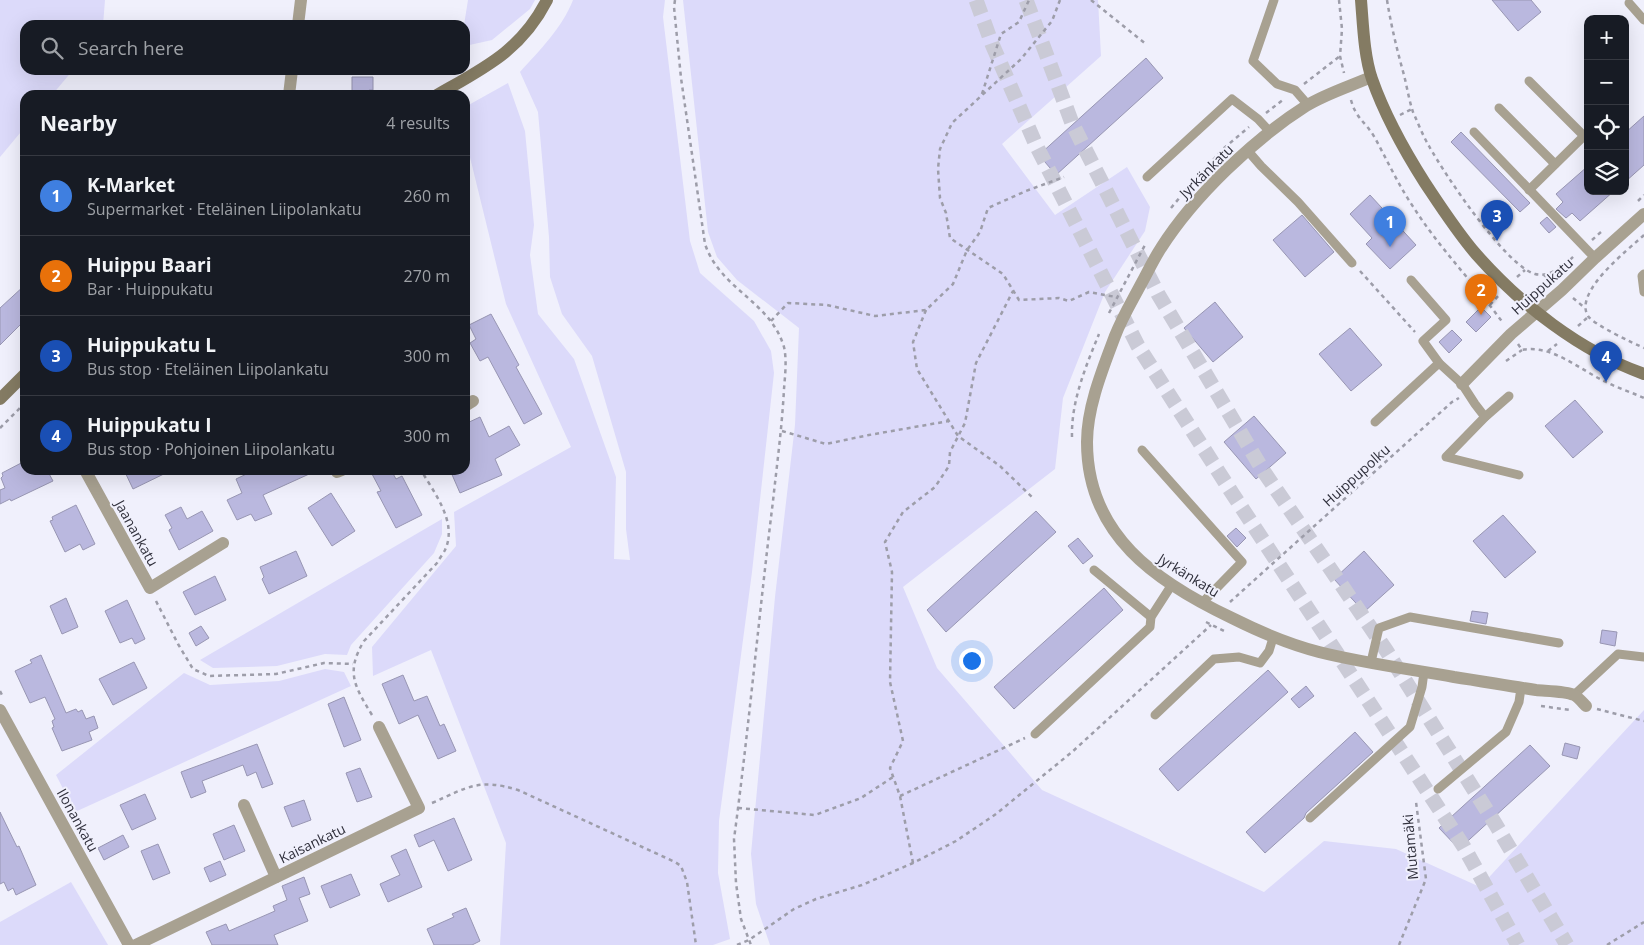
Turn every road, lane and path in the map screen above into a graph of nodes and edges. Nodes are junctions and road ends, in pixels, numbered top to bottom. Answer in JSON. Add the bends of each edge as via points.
{"nodes":[{"id":1,"x":301,"y":0,"type":"edge"},
{"id":2,"x":547,"y":0,"type":"edge"},
{"id":3,"x":674,"y":0,"type":"edge"},
{"id":4,"x":1029,"y":0,"type":"edge"},
{"id":5,"x":1060,"y":0,"type":"edge"},
{"id":6,"x":1091,"y":0,"type":"edge"},
{"id":7,"x":1274,"y":0,"type":"edge"},
{"id":8,"x":1361,"y":0,"type":"edge"},
{"id":9,"x":1387,"y":0,"type":"edge"},
{"id":10,"x":1629,"y":4,"type":"dead end"},
{"id":11,"x":299,"y":20,"type":"edge"},
{"id":12,"x":1644,"y":20,"type":"edge"},
{"id":13,"x":1147,"y":45,"type":"dead end"},
{"id":14,"x":1340,"y":56,"type":"dead end"},
{"id":15,"x":291,"y":75,"type":"edge"},
{"id":16,"x":1371,"y":77,"type":"junction"},
{"id":17,"x":1529,"y":81,"type":"dead end"},
{"id":18,"x":290,"y":90,"type":"edge"},
{"id":19,"x":445,"y":90,"type":"edge"},
{"id":20,"x":1295,"y":90,"type":"junction"},
{"id":21,"x":982,"y":96,"type":"junction"},
{"id":22,"x":1308,"y":105,"type":"junction"},
{"id":23,"x":1499,"y":108,"type":"dead end"},
{"id":24,"x":1258,"y":119,"type":"junction"},
{"id":25,"x":1270,"y":132,"type":"junction"},
{"id":26,"x":1474,"y":132,"type":"dead end"},
{"id":27,"x":1248,"y":151,"type":"junction"},
{"id":28,"x":1555,"y":164,"type":"junction"},
{"id":29,"x":1064,"y":177,"type":"dead end"},
{"id":30,"x":1146,"y":177,"type":"dead end"},
{"id":31,"x":1529,"y":190,"type":"junction"},
{"id":32,"x":1644,"y":195,"type":"edge"},
{"id":33,"x":1636,"y":202,"type":"dead end"},
{"id":34,"x":1644,"y":214,"type":"edge"},
{"id":35,"x":1166,"y":215,"type":"dead end"},
{"id":36,"x":1607,"y":227,"type":"dead end"},
{"id":37,"x":1644,"y":235,"type":"edge"},
{"id":38,"x":1151,"y":236,"type":"dead end"},
{"id":39,"x":1584,"y":247,"type":"junction"},
{"id":40,"x":967,"y":250,"type":"junction"},
{"id":41,"x":1595,"y":258,"type":"junction"},
{"id":42,"x":1352,"y":263,"type":"joint"},
{"id":43,"x":1644,"y":274,"type":"edge"},
{"id":44,"x":1411,"y":280,"type":"dead end"},
{"id":45,"x":1013,"y":290,"type":"junction"},
{"id":46,"x":1644,"y":292,"type":"edge"},
{"id":47,"x":1116,"y":297,"type":"junction"},
{"id":48,"x":926,"y":310,"type":"junction"},
{"id":49,"x":1538,"y":312,"type":"junction"},
{"id":50,"x":1106,"y":318,"type":"dead end"},
{"id":51,"x":771,"y":321,"type":"junction"},
{"id":52,"x":1102,"y":327,"type":"dead end"},
{"id":53,"x":1422,"y":341,"type":"junction"},
{"id":54,"x":1644,"y":348,"type":"edge"},
{"id":55,"x":1522,"y":350,"type":"dead end"},
{"id":56,"x":1506,"y":361,"type":"dead end"},
{"id":57,"x":1439,"y":363,"type":"junction"},
{"id":58,"x":1644,"y":374,"type":"edge"},
{"id":59,"x":20,"y":379,"type":"edge"},
{"id":60,"x":1465,"y":389,"type":"junction"},
{"id":61,"x":1509,"y":396,"type":"dead end"},
{"id":62,"x":0,"y":399,"type":"edge"},
{"id":63,"x":20,"y":408,"type":"edge"},
{"id":64,"x":1485,"y":417,"type":"junction"},
{"id":65,"x":948,"y":421,"type":"junction"},
{"id":66,"x":1376,"y":422,"type":"dead end"},
{"id":67,"x":0,"y":428,"type":"edge"},
{"id":68,"x":782,"y":431,"type":"junction"},
{"id":69,"x":958,"y":436,"type":"junction"},
{"id":70,"x":1072,"y":443,"type":"dead end"},
{"id":71,"x":1142,"y":450,"type":"dead end"},
{"id":72,"x":88,"y":475,"type":"edge"},
{"id":73,"x":424,"y":475,"type":"edge"},
{"id":74,"x":1519,"y":475,"type":"dead end"},
{"id":75,"x":1034,"y":499,"type":"dead end"},
{"id":76,"x":223,"y":543,"type":"dead end"},
{"id":77,"x":1094,"y":570,"type":"dead end"},
{"id":78,"x":1171,"y":586,"type":"junction"},
{"id":79,"x":150,"y":588,"type":"junction"},
{"id":80,"x":1202,"y":603,"type":"junction"},
{"id":81,"x":1223,"y":614,"type":"junction"},
{"id":82,"x":1151,"y":617,"type":"junction"},
{"id":83,"x":1204,"y":620,"type":"dead end"},
{"id":84,"x":1211,"y":625,"type":"junction"},
{"id":85,"x":1216,"y":628,"type":"junction"},
{"id":86,"x":1234,"y":636,"type":"dead end"},
{"id":87,"x":1273,"y":638,"type":"junction"},
{"id":88,"x":1559,"y":643,"type":"dead end"},
{"id":89,"x":1644,"y":657,"type":"edge"},
{"id":90,"x":1371,"y":662,"type":"junction"},
{"id":91,"x":353,"y":664,"type":"junction"},
{"id":92,"x":1424,"y":672,"type":"junction"},
{"id":93,"x":1521,"y":688,"type":"junction"},
{"id":94,"x":1574,"y":695,"type":"junction"},
{"id":95,"x":1519,"y":702,"type":"junction"},
{"id":96,"x":1586,"y":706,"type":"junction"},
{"id":97,"x":0,"y":710,"type":"edge"},
{"id":98,"x":1155,"y":715,"type":"dead end"},
{"id":99,"x":1644,"y":721,"type":"edge"},
{"id":100,"x":380,"y":727,"type":"joint"},
{"id":101,"x":1035,"y":734,"type":"joint"},
{"id":102,"x":893,"y":777,"type":"junction"},
{"id":103,"x":1438,"y":789,"type":"dead end"},
{"id":104,"x":900,"y":796,"type":"junction"},
{"id":105,"x":1416,"y":802,"type":"dead end"},
{"id":106,"x":244,"y":805,"type":"dead end"},
{"id":107,"x":419,"y":808,"type":"junction"},
{"id":108,"x":738,"y":808,"type":"junction"},
{"id":109,"x":1310,"y":818,"type":"dead end"},
{"id":110,"x":913,"y":863,"type":"junction"},
{"id":111,"x":276,"y":878,"type":"junction"},
{"id":112,"x":1644,"y":922,"type":"edge"},
{"id":113,"x":748,"y":940,"type":"junction"},
{"id":114,"x":129,"y":945,"type":"edge"},
{"id":115,"x":136,"y":945,"type":"edge"},
{"id":116,"x":696,"y":945,"type":"edge"},
{"id":117,"x":736,"y":945,"type":"edge"},
{"id":118,"x":750,"y":945,"type":"edge"},
{"id":119,"x":1399,"y":945,"type":"edge"},
{"id":120,"x":1607,"y":945,"type":"edge"}],
"edges":[{"from":1,"to":11,"type":"street"},
{"from":2,"to":19,"type":"street","via":[[534,23],[498,59]]},
{"from":3,"to":51,"type":"path","via":[[680,78],[705,244],[724,274]]},
{"from":4,"to":21,"type":"path","via":[[1019,22],[1002,34]]},
{"from":5,"to":21,"type":"path","via":[[1052,21],[1022,59]]},
{"from":6,"to":13,"type":"path"},
{"from":7,"to":20,"type":"lane","via":[[1253,61],[1277,84]]},
{"from":8,"to":16,"type":"street"},
{"from":9,"to":39,"type":"path","via":[[1412,110],[1428,145],[1480,222],[1518,265],[1535,274],[1544,275],[1556,270]]},
{"from":10,"to":12,"type":"lane"},
{"from":14,"to":20,"type":"path"},
{"from":15,"to":18,"type":"street"},
{"from":16,"to":22,"type":"street","name":"Jyrkänkatu"},
{"from":16,"to":49,"type":"street","via":[[1408,156],[1445,213],[1507,286]]},
{"from":17,"to":28,"type":"lane","via":[[1584,136]]},
{"from":20,"to":22,"type":"lane"},
{"from":20,"to":24,"type":"path"},
{"from":21,"to":40,"type":"path","via":[[952,123],[940,149],[938,169],[940,198],[950,238]]},
{"from":22,"to":25,"type":"street","name":"Jyrkänkatu"},
{"from":23,"to":28,"type":"lane"},
{"from":24,"to":25,"type":"lane"},
{"from":24,"to":30,"type":"lane","via":[[1232,99]]},
{"from":24,"to":35,"type":"path","via":[[1223,149]]},
{"from":25,"to":27,"type":"street","name":"Jyrkänkatu"},
{"from":26,"to":31,"type":"lane"},
{"from":27,"to":42,"type":"lane"},
{"from":27,"to":78,"type":"street","name":"Jyrkänkatu","via":[[1188,210],[1162,247],[1121,320],[1094,398],[1087,438],[1092,482],[1098,499],[1114,530],[1134,555]]},
{"from":28,"to":31,"type":"lane"},
{"from":29,"to":40,"type":"path","via":[[988,208],[980,232]]},
{"from":31,"to":39,"type":"lane"},
{"from":32,"to":33,"type":"path"},
{"from":34,"to":41,"type":"street","name":"Huippukatu"},
{"from":36,"to":39,"type":"path"},
{"from":37,"to":54,"type":"path","via":[[1606,269],[1595,284],[1585,308],[1588,317]]},
{"from":38,"to":47,"type":"path"},
{"from":39,"to":41,"type":"lane"},
{"from":40,"to":45,"type":"path","via":[[1003,274]]},
{"from":40,"to":48,"type":"path","via":[[953,284]]},
{"from":41,"to":49,"type":"street","name":"Huippukatu"},
{"from":42,"to":53,"type":"path"},
{"from":43,"to":46,"type":"lane"},
{"from":44,"to":53,"type":"lane","via":[[1446,320]]},
{"from":45,"to":47,"type":"path","via":[[1019,300],[1059,298],[1070,301],[1089,292]]},
{"from":45,"to":69,"type":"path","via":[[976,363],[965,423]]},
{"from":47,"to":50,"type":"path"},
{"from":48,"to":51,"type":"path","via":[[875,316],[827,306],[788,303]]},
{"from":48,"to":65,"type":"path","via":[[913,342],[917,369]]},
{"from":49,"to":58,"type":"street","via":[[1621,366]]},
{"from":49,"to":60,"type":"street","name":"Huippukatu","via":[[1511,334]]},
{"from":51,"to":68,"type":"path","via":[[778,330],[784,350]]},
{"from":52,"to":70,"type":"path","via":[[1078,393]]},
{"from":53,"to":57,"type":"lane"},
{"from":55,"to":56,"type":"path"},
{"from":57,"to":60,"type":"lane"},
{"from":57,"to":66,"type":"lane"},
{"from":59,"to":62,"type":"street"},
{"from":60,"to":64,"type":"lane"},
{"from":60,"to":81,"type":"path","name":"Huippupolku","via":[[1232,601]]},
{"from":61,"to":64,"type":"lane"},
{"from":63,"to":67,"type":"path"},
{"from":64,"to":74,"type":"lane","via":[[1446,457]]},
{"from":65,"to":68,"type":"path","via":[[826,444]]},
{"from":65,"to":69,"type":"path"},
{"from":68,"to":108,"type":"path"},
{"from":69,"to":75,"type":"path","via":[[1000,466]]},
{"from":69,"to":102,"type":"path","via":[[950,452],[949,466],[935,487],[903,512],[885,542],[892,572],[890,682],[903,741],[890,768]]},
{"from":71,"to":80,"type":"lane","via":[[1242,562]]},
{"from":72,"to":79,"type":"street","name":"Jaanankatu"},
{"from":73,"to":91,"type":"path","via":[[446,516],[449,528],[445,550],[364,641]]},
{"from":76,"to":79,"type":"street","name":"Jaanankatu"},
{"from":77,"to":82,"type":"lane"},
{"from":78,"to":80,"type":"street","name":"Jyrkänkatu"},
{"from":78,"to":82,"type":"lane"},
{"from":79,"to":91,"type":"path","via":[[193,669],[209,676],[276,674],[324,663]]},
{"from":80,"to":81,"type":"street","name":"Jyrkänkatu"},
{"from":81,"to":85,"type":"path","name":"Huippupolku"},
{"from":81,"to":87,"type":"street","name":"Jyrkänkatu"},
{"from":82,"to":101,"type":"lane","via":[[1150,627]]},
{"from":83,"to":84,"type":"path"},
{"from":84,"to":85,"type":"path"},
{"from":84,"to":110,"type":"path","via":[[1072,752],[996,814],[956,841]]},
{"from":85,"to":86,"type":"path"},
{"from":87,"to":90,"type":"street","name":"Jyrkänkatu","via":[[1319,652]]},
{"from":87,"to":98,"type":"lane","via":[[1260,663],[1239,657],[1214,659]]},
{"from":88,"to":90,"type":"lane","via":[[1410,617],[1379,628]]},
{"from":89,"to":94,"type":"lane","via":[[1618,654]]},
{"from":90,"to":92,"type":"street","name":"Jyrkänkatu"},
{"from":91,"to":100,"type":"path","via":[[360,695]]},
{"from":92,"to":93,"type":"street","name":"Jyrkänkatu"},
{"from":92,"to":109,"type":"lane","via":[[1410,727]]},
{"from":93,"to":94,"type":"street","name":"Jyrkänkatu"},
{"from":93,"to":95,"type":"lane"},
{"from":94,"to":96,"type":"street"},
{"from":95,"to":96,"type":"path","via":[[1571,710]]},
{"from":95,"to":103,"type":"lane","via":[[1506,732]]},
{"from":96,"to":99,"type":"path"},
{"from":97,"to":114,"type":"street","name":"Ilonankatu"},
{"from":100,"to":107,"type":"street"},
{"from":101,"to":104,"type":"path"},
{"from":102,"to":104,"type":"path"},
{"from":102,"to":108,"type":"path","via":[[861,798],[815,814]]},
{"from":104,"to":110,"type":"path"},
{"from":105,"to":119,"type":"path","name":"Mutamäki","via":[[1426,879]]},
{"from":106,"to":111,"type":"street"},
{"from":107,"to":111,"type":"street","name":"Kaisankatu"},
{"from":107,"to":116,"type":"path","via":[[471,786],[485,783],[503,785],[674,862],[681,866],[687,882]]},
{"from":108,"to":113,"type":"path","via":[[734,839],[736,884]]},
{"from":110,"to":113,"type":"path","via":[[794,909]]},
{"from":111,"to":115,"type":"street","name":"Kaisankatu"},
{"from":112,"to":120,"type":"path"},
{"from":113,"to":117,"type":"path"},
{"from":113,"to":118,"type":"path"}]}
